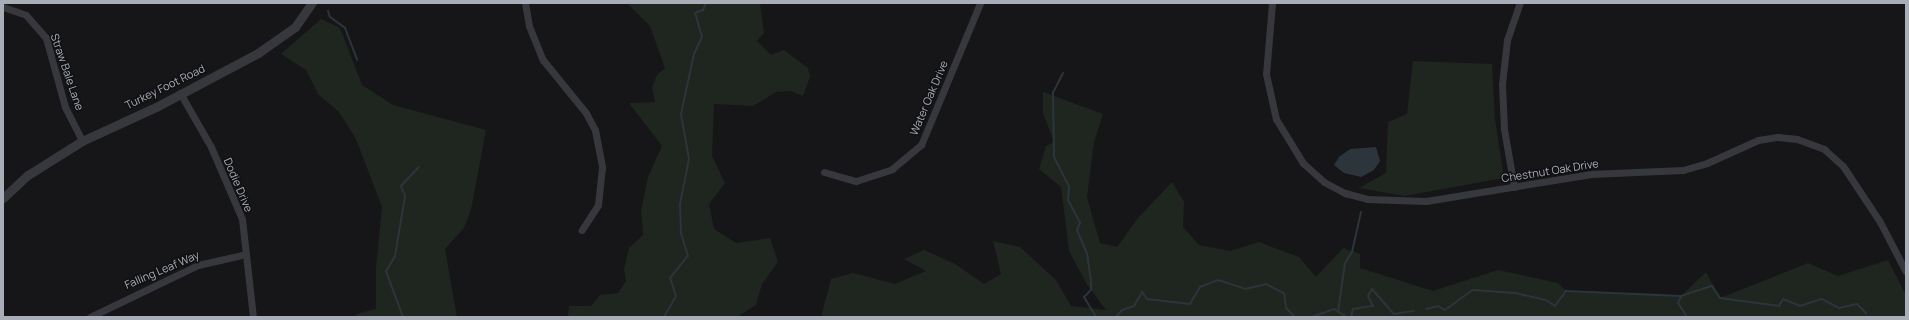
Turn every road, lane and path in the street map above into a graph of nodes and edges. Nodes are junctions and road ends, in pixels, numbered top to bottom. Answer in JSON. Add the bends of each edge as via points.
{"nodes":[{"id":1,"x":312,"y":3,"type":"edge"},
{"id":2,"x":525,"y":3,"type":"edge"},
{"id":3,"x":980,"y":3,"type":"edge"},
{"id":4,"x":1272,"y":3,"type":"edge"},
{"id":5,"x":1520,"y":3,"type":"edge"},
{"id":6,"x":3,"y":7,"type":"edge"},
{"id":7,"x":180,"y":93,"type":"junction"},
{"id":8,"x":82,"y":141,"type":"junction"},
{"id":9,"x":824,"y":172,"type":"dead end"},
{"id":10,"x":1514,"y":187,"type":"junction"},
{"id":11,"x":3,"y":198,"type":"edge"},
{"id":12,"x":582,"y":230,"type":"dead end"},
{"id":13,"x":246,"y":254,"type":"junction"},
{"id":14,"x":1906,"y":272,"type":"edge"},
{"id":15,"x":90,"y":317,"type":"edge"},
{"id":16,"x":253,"y":317,"type":"edge"}],
"edges":[{"from":1,"to":7,"type":"street","name":"Turkey Foot Road","via":[[299,22],[283,37]]},
{"from":2,"to":12,"type":"street","via":[[529,26],[543,60],[586,113],[595,130],[602,167],[598,205]]},
{"from":3,"to":9,"type":"street","name":"Water Oak Drive","via":[[921,145],[892,170],[856,181]]},
{"from":4,"to":10,"type":"street","name":"Chestnut Oak Drive","via":[[1266,56],[1271,101],[1283,134],[1303,163],[1324,182],[1352,195],[1390,202],[1426,201]]},
{"from":5,"to":10,"type":"street","via":[[1507,40],[1502,84],[1504,129]]},
{"from":6,"to":8,"type":"street","name":"Straw Bale Lane","via":[[26,15],[46,38],[65,107]]},
{"from":7,"to":8,"type":"street","name":"Turkey Foot Road"},
{"from":7,"to":13,"type":"street","name":"Dodie Drive","via":[[211,147],[242,219]]},
{"from":8,"to":11,"type":"street","name":"Turkey Foot Road","via":[[28,175]]},
{"from":10,"to":14,"type":"street","name":"Chestnut Oak Drive","via":[[1590,174],[1683,170],[1707,163],[1758,140],[1778,137],[1797,139],[1824,149],[1843,166],[1880,222]]},
{"from":13,"to":15,"type":"street","name":"Falling Leaf Way","via":[[198,265]]},
{"from":13,"to":16,"type":"street","name":"Dodie Drive"}]}
